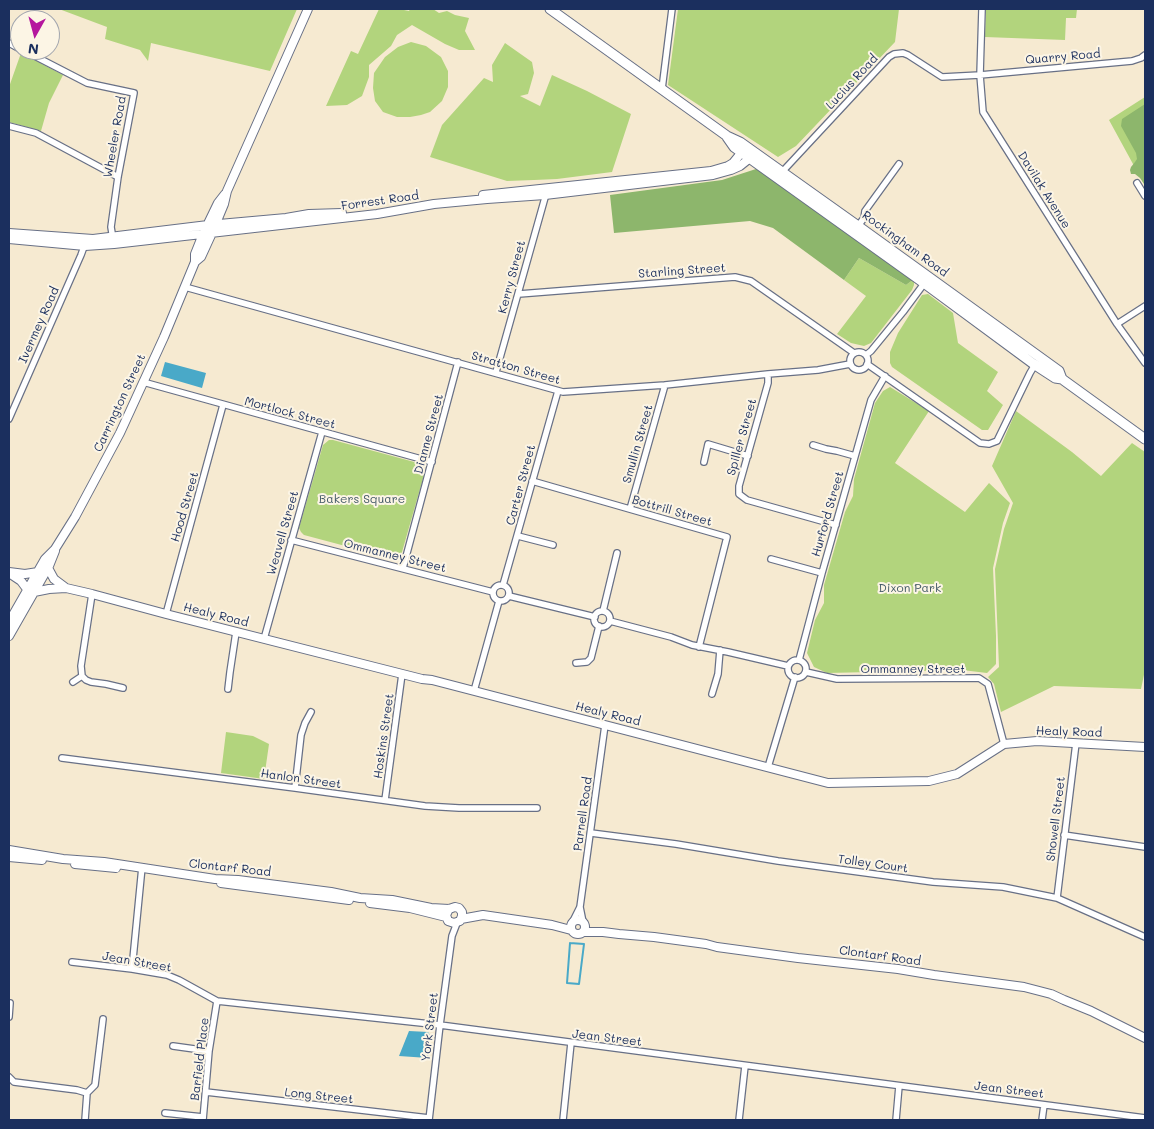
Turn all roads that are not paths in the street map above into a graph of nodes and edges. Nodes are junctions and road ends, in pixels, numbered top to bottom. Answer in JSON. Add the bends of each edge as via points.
{"nodes":[{"id":1,"x":308,"y":9,"type":"edge"},
{"id":2,"x":552,"y":9,"type":"edge"},
{"id":3,"x":672,"y":9,"type":"edge"},
{"id":4,"x":982,"y":9,"type":"edge"},
{"id":5,"x":1145,"y":55,"type":"edge"},
{"id":6,"x":42,"y":60,"type":"edge"},
{"id":7,"x":980,"y":75,"type":"junction"},
{"id":8,"x":662,"y":90,"type":"junction"},
{"id":9,"x":9,"y":126,"type":"edge"},
{"id":10,"x":727,"y":136,"type":"junction"},
{"id":11,"x":742,"y":152,"type":"junction"},
{"id":12,"x":750,"y":158,"type":"junction"},
{"id":13,"x":899,"y":164,"type":"dead end"},
{"id":14,"x":782,"y":172,"type":"junction"},
{"id":15,"x":118,"y":177,"type":"junction"},
{"id":16,"x":1137,"y":182,"type":"dead end"},
{"id":17,"x":546,"y":191,"type":"junction"},
{"id":18,"x":1145,"y":196,"type":"edge"},
{"id":19,"x":212,"y":224,"type":"junction"},
{"id":20,"x":858,"y":226,"type":"junction"},
{"id":21,"x":9,"y":232,"type":"edge"},
{"id":22,"x":208,"y":233,"type":"junction"},
{"id":23,"x":9,"y":239,"type":"edge"},
{"id":24,"x":113,"y":240,"type":"junction"},
{"id":25,"x":86,"y":242,"type":"junction"},
{"id":26,"x":926,"y":280,"type":"junction"},
{"id":27,"x":185,"y":287,"type":"junction"},
{"id":28,"x":519,"y":294,"type":"junction"},
{"id":29,"x":1145,"y":306,"type":"edge"},
{"id":30,"x":1117,"y":324,"type":"junction"},
{"id":31,"x":854,"y":353,"type":"junction"},
{"id":32,"x":866,"y":355,"type":"junction"},
{"id":33,"x":1037,"y":361,"type":"junction"},
{"id":34,"x":458,"y":362,"type":"junction"},
{"id":35,"x":1145,"y":363,"type":"edge"},
{"id":36,"x":850,"y":364,"type":"junction"},
{"id":37,"x":867,"y":364,"type":"junction"},
{"id":38,"x":496,"y":372,"type":"junction"},
{"id":39,"x":768,"y":374,"type":"junction"},
{"id":40,"x":884,"y":376,"type":"junction"},
{"id":41,"x":143,"y":382,"type":"junction"},
{"id":42,"x":665,"y":385,"type":"junction"},
{"id":43,"x":558,"y":391,"type":"junction"},
{"id":44,"x":224,"y":405,"type":"junction"},
{"id":45,"x":9,"y":419,"type":"edge"},
{"id":46,"x":322,"y":432,"type":"junction"},
{"id":47,"x":1145,"y":439,"type":"edge"},
{"id":48,"x":813,"y":445,"type":"dead end"},
{"id":49,"x":748,"y":456,"type":"junction"},
{"id":50,"x":855,"y":456,"type":"junction"},
{"id":51,"x":432,"y":462,"type":"junction"},
{"id":52,"x":704,"y":462,"type":"dead end"},
{"id":53,"x":532,"y":482,"type":"junction"},
{"id":54,"x":630,"y":509,"type":"junction"},
{"id":55,"x":836,"y":525,"type":"junction"},
{"id":56,"x":518,"y":536,"type":"junction"},
{"id":57,"x":291,"y":540,"type":"junction"},
{"id":58,"x":553,"y":545,"type":"dead end"},
{"id":59,"x":55,"y":549,"type":"junction"},
{"id":60,"x":617,"y":553,"type":"dead end"},
{"id":61,"x":771,"y":559,"type":"dead end"},
{"id":62,"x":48,"y":568,"type":"junction"},
{"id":63,"x":403,"y":568,"type":"junction"},
{"id":64,"x":38,"y":572,"type":"junction"},
{"id":65,"x":9,"y":573,"type":"edge"},
{"id":66,"x":822,"y":573,"type":"junction"},
{"id":67,"x":503,"y":585,"type":"junction"},
{"id":68,"x":66,"y":588,"type":"junction"},
{"id":69,"x":31,"y":591,"type":"junction"},
{"id":70,"x":493,"y":592,"type":"junction"},
{"id":71,"x":92,"y":594,"type":"junction"},
{"id":72,"x":509,"y":596,"type":"junction"},
{"id":73,"x":499,"y":601,"type":"junction"},
{"id":74,"x":603,"y":611,"type":"junction"},
{"id":75,"x":166,"y":614,"type":"junction"},
{"id":76,"x":595,"y":617,"type":"junction"},
{"id":77,"x":610,"y":621,"type":"junction"},
{"id":78,"x":9,"y":622,"type":"edge"},
{"id":79,"x":599,"y":626,"type":"junction"},
{"id":80,"x":236,"y":632,"type":"junction"},
{"id":81,"x":9,"y":636,"type":"edge"},
{"id":82,"x":264,"y":639,"type":"junction"},
{"id":83,"x":698,"y":646,"type":"junction"},
{"id":84,"x":720,"y":650,"type":"junction"},
{"id":85,"x":800,"y":660,"type":"junction"},
{"id":86,"x":576,"y":663,"type":"dead end"},
{"id":87,"x":788,"y":666,"type":"junction"},
{"id":88,"x":806,"y":672,"type":"junction"},
{"id":89,"x":402,"y":674,"type":"junction"},
{"id":90,"x":82,"y":676,"type":"junction"},
{"id":91,"x":795,"y":678,"type":"junction"},
{"id":92,"x":73,"y":682,"type":"dead end"},
{"id":93,"x":123,"y":688,"type":"dead end"},
{"id":94,"x":228,"y":689,"type":"dead end"},
{"id":95,"x":474,"y":691,"type":"junction"},
{"id":96,"x":712,"y":694,"type":"dead end"},
{"id":97,"x":310,"y":712,"type":"dead end"},
{"id":98,"x":604,"y":725,"type":"junction"},
{"id":99,"x":1076,"y":743,"type":"junction"},
{"id":100,"x":1004,"y":744,"type":"junction"},
{"id":101,"x":1145,"y":747,"type":"edge"},
{"id":102,"x":62,"y":758,"type":"dead end"},
{"id":103,"x":768,"y":767,"type":"junction"},
{"id":104,"x":295,"y":788,"type":"junction"},
{"id":105,"x":385,"y":800,"type":"junction"},
{"id":106,"x":538,"y":808,"type":"dead end"},
{"id":107,"x":591,"y":833,"type":"junction"},
{"id":108,"x":1064,"y":835,"type":"junction"},
{"id":109,"x":1145,"y":847,"type":"edge"},
{"id":110,"x":9,"y":850,"type":"edge"},
{"id":111,"x":9,"y":857,"type":"edge"},
{"id":112,"x":142,"y":869,"type":"junction"},
{"id":113,"x":1057,"y":898,"type":"junction"},
{"id":114,"x":580,"y":906,"type":"junction"},
{"id":115,"x":454,"y":917,"type":"junction"},
{"id":116,"x":572,"y":924,"type":"junction"},
{"id":117,"x":584,"y":926,"type":"junction"},
{"id":118,"x":1145,"y":937,"type":"edge"},
{"id":119,"x":72,"y":962,"type":"dead end"},
{"id":120,"x":132,"y":969,"type":"junction"},
{"id":121,"x":217,"y":1000,"type":"junction"},
{"id":122,"x":10,"y":1003,"type":"dead end"},
{"id":123,"x":9,"y":1017,"type":"edge"},
{"id":124,"x":102,"y":1019,"type":"dead end"},
{"id":125,"x":440,"y":1025,"type":"junction"},
{"id":126,"x":1145,"y":1038,"type":"edge"},
{"id":127,"x":570,"y":1043,"type":"junction"},
{"id":128,"x":173,"y":1046,"type":"dead end"},
{"id":129,"x":209,"y":1050,"type":"junction"},
{"id":130,"x":745,"y":1066,"type":"junction"},
{"id":131,"x":9,"y":1078,"type":"edge"},
{"id":132,"x":899,"y":1086,"type":"junction"},
{"id":133,"x":206,"y":1092,"type":"junction"},
{"id":134,"x":87,"y":1093,"type":"junction"},
{"id":135,"x":1044,"y":1104,"type":"junction"},
{"id":136,"x":165,"y":1113,"type":"dead end"},
{"id":137,"x":1145,"y":1118,"type":"edge"},
{"id":138,"x":203,"y":1119,"type":"edge"},
{"id":139,"x":429,"y":1119,"type":"edge"},
{"id":140,"x":84,"y":1120,"type":"edge"},
{"id":141,"x":563,"y":1120,"type":"edge"},
{"id":142,"x":739,"y":1120,"type":"edge"},
{"id":143,"x":896,"y":1120,"type":"edge"},
{"id":144,"x":1042,"y":1120,"type":"edge"}],
"edges":[{"from":1,"to":19,"type":"street","name":"Carrington Street","via":[[227,191],[218,203]]},
{"from":2,"to":8,"type":"main road","name":"Rockingham Road"},
{"from":3,"to":8,"type":"street"},
{"from":4,"to":7,"type":"street","name":"Davilak Avenue"},
{"from":5,"to":7,"type":"street","name":"Quarry Road","via":[[1132,61]]},
{"from":6,"to":15,"type":"street","name":"Wheeler Road","via":[[87,83],[134,93]]},
{"from":7,"to":14,"type":"street","name":"Lucius Road","via":[[942,77],[908,55],[894,54]]},
{"from":7,"to":30,"type":"street","name":"Davilak Avenue","via":[[983,112]]},
{"from":8,"to":10,"type":"main road","name":"Rockingham Road"},
{"from":9,"to":15,"type":"street","via":[[36,133]]},
{"from":10,"to":11,"type":"main road","name":"Rockingham Road"},
{"from":10,"to":14,"type":"main road","name":"Rockingham Road"},
{"from":11,"to":12,"type":"main road","name":"Rockingham Road"},
{"from":11,"to":17,"type":"street","name":"Forrest Road","via":[[733,163],[711,171]]},
{"from":12,"to":17,"type":"street","name":"Forrest Road","via":[[740,166],[713,175]]},
{"from":12,"to":26,"type":"main road","name":"Rockingham Road"},
{"from":13,"to":20,"type":"street"},
{"from":14,"to":20,"type":"main road","name":"Rockingham Road"},
{"from":15,"to":24,"type":"street","name":"Wheeler Road","via":[[111,227]]},
{"from":16,"to":18,"type":"street"},
{"from":17,"to":19,"type":"street","name":"Forrest Road"},
{"from":17,"to":22,"type":"street","name":"Forrest Road"},
{"from":17,"to":28,"type":"street","name":"Kerry Street"},
{"from":19,"to":22,"type":"street","name":"Carrington Street"},
{"from":19,"to":24,"type":"street","name":"Forrest Road"},
{"from":20,"to":26,"type":"main road","name":"Rockingham Road"},
{"from":21,"to":25,"type":"street","name":"Forrest Road"},
{"from":22,"to":24,"type":"street","name":"Forrest Road"},
{"from":22,"to":27,"type":"street","name":"Carrington Street","via":[[195,254]]},
{"from":23,"to":25,"type":"street","name":"Forrest Road"},
{"from":24,"to":25,"type":"street","name":"Forrest Road"},
{"from":25,"to":45,"type":"street","name":"Ivermey Road"},
{"from":26,"to":32,"type":"street"},
{"from":26,"to":33,"type":"main road","name":"Rockingham Road"},
{"from":27,"to":34,"type":"street","name":"Stratton Street"},
{"from":27,"to":41,"type":"street","name":"Carrington Street"},
{"from":28,"to":31,"type":"street","name":"Starling Street","via":[[735,277],[751,280]]},
{"from":28,"to":38,"type":"street","name":"Kerry Street"},
{"from":29,"to":30,"type":"street"},
{"from":30,"to":35,"type":"street","name":"Davilak Avenue"},
{"from":31,"to":32,"type":"street"},
{"from":31,"to":36,"type":"street"},
{"from":32,"to":37,"type":"street"},
{"from":33,"to":40,"type":"street","via":[[997,441],[989,444],[980,443]]},
{"from":33,"to":47,"type":"main road","name":"Rockingham Road","via":[[1059,371],[1062,379]]},
{"from":34,"to":38,"type":"street","name":"Stratton Street"},
{"from":34,"to":51,"type":"street","name":"Dianne Street"},
{"from":36,"to":37,"type":"street","via":[[860,370]]},
{"from":36,"to":39,"type":"street","name":"Stratton Street"},
{"from":37,"to":40,"type":"street"},
{"from":38,"to":43,"type":"street","name":"Stratton Street"},
{"from":39,"to":42,"type":"street","name":"Stratton Street"},
{"from":39,"to":49,"type":"street","name":"Spiller Street"},
{"from":40,"to":50,"type":"street","name":"Hurford Street","via":[[870,400]]},
{"from":41,"to":44,"type":"street","name":"Mortlock Street"},
{"from":41,"to":59,"type":"street","name":"Carrington Street","via":[[112,449]]},
{"from":42,"to":43,"type":"street","name":"Stratton Street"},
{"from":42,"to":54,"type":"street","name":"Smullin Street"},
{"from":43,"to":53,"type":"street","name":"Carter Street"},
{"from":44,"to":46,"type":"street","name":"Mortlock Street"},
{"from":44,"to":75,"type":"street","name":"Hood Street"},
{"from":46,"to":51,"type":"street","name":"Mortlock Street"},
{"from":46,"to":57,"type":"street","name":"Weavell Street"},
{"from":48,"to":50,"type":"street"},
{"from":49,"to":52,"type":"street","via":[[708,444]]},
{"from":49,"to":55,"type":"street","name":"Spiller Street","via":[[739,494],[747,500]]},
{"from":50,"to":55,"type":"street","name":"Hurford Street"},
{"from":51,"to":63,"type":"street","name":"Dianne Street"},
{"from":53,"to":54,"type":"street","name":"Bottrill Street"},
{"from":53,"to":56,"type":"street","name":"Carter Street"},
{"from":54,"to":83,"type":"street","name":"Bottrill Street","via":[[727,537]]},
{"from":55,"to":66,"type":"street","name":"Hurford Street"},
{"from":56,"to":58,"type":"street"},
{"from":56,"to":67,"type":"street","name":"Carter Street"},
{"from":57,"to":63,"type":"street","name":"Ommanney Street"},
{"from":57,"to":82,"type":"street","name":"Weavell Street"},
{"from":59,"to":62,"type":"street","name":"Carrington Street"},
{"from":59,"to":64,"type":"street","name":"Carrington Street"},
{"from":60,"to":74,"type":"street"},
{"from":61,"to":66,"type":"street"},
{"from":62,"to":68,"type":"street","via":[[54,580]]},
{"from":62,"to":69,"type":"street","name":"Carrington Street"},
{"from":63,"to":70,"type":"street","name":"Ommanney Street"},
{"from":64,"to":65,"type":"street"},
{"from":64,"to":69,"type":"street","name":"Carrington Street"},
{"from":65,"to":69,"type":"street"},
{"from":66,"to":85,"type":"street","name":"Hurford Street"},
{"from":67,"to":70,"type":"street","via":[[497,586]]},
{"from":67,"to":72,"type":"street"},
{"from":68,"to":69,"type":"street","name":"Healy Road"},
{"from":68,"to":71,"type":"street","name":"Healy Road"},
{"from":69,"to":78,"type":"street","name":"Carrington Street"},
{"from":69,"to":81,"type":"street","name":"Carrington Street"},
{"from":70,"to":73,"type":"street"},
{"from":71,"to":75,"type":"street","name":"Healy Road"},
{"from":71,"to":90,"type":"street","via":[[80,666]]},
{"from":72,"to":73,"type":"street"},
{"from":72,"to":76,"type":"street"},
{"from":73,"to":95,"type":"street"},
{"from":74,"to":76,"type":"street"},
{"from":74,"to":77,"type":"street"},
{"from":75,"to":80,"type":"street","name":"Healy Road"},
{"from":76,"to":79,"type":"street"},
{"from":77,"to":79,"type":"street","via":[[603,627]]},
{"from":77,"to":83,"type":"street"},
{"from":79,"to":86,"type":"street","via":[[591,658],[587,662]]},
{"from":80,"to":82,"type":"street","name":"Healy Road"},
{"from":80,"to":94,"type":"street"},
{"from":82,"to":89,"type":"street","name":"Healy Road"},
{"from":83,"to":84,"type":"street"},
{"from":84,"to":87,"type":"street"},
{"from":84,"to":96,"type":"street"},
{"from":85,"to":87,"type":"street"},
{"from":85,"to":88,"type":"street","via":[[804,662]]},
{"from":87,"to":91,"type":"street","via":[[790,675]]},
{"from":88,"to":91,"type":"street"},
{"from":88,"to":100,"type":"street","name":"Ommanney Street","via":[[837,679],[979,678],[988,684]]},
{"from":89,"to":95,"type":"street","name":"Healy Road"},
{"from":89,"to":105,"type":"street","name":"Hoskins Street"},
{"from":90,"to":92,"type":"street"},
{"from":90,"to":93,"type":"street","via":[[91,682]]},
{"from":91,"to":103,"type":"street"},
{"from":95,"to":98,"type":"street","name":"Healy Road"},
{"from":97,"to":104,"type":"street","via":[[301,735]]},
{"from":98,"to":103,"type":"street","name":"Healy Road"},
{"from":98,"to":107,"type":"street","name":"Parnell Road"},
{"from":99,"to":100,"type":"street","name":"Healy Road","via":[[1037,741]]},
{"from":99,"to":101,"type":"street","name":"Healy Road"},
{"from":99,"to":108,"type":"street","name":"Showell Street"},
{"from":100,"to":103,"type":"street","name":"Healy Road","via":[[957,774],[929,781],[828,783]]},
{"from":102,"to":104,"type":"street","name":"Hanlon Street"},
{"from":104,"to":105,"type":"street","name":"Hanlon Street"},
{"from":105,"to":106,"type":"street","name":"Hanlon Street","via":[[458,808]]},
{"from":107,"to":113,"type":"street","name":"Tolley Court","via":[[914,879],[1004,887]]},
{"from":107,"to":114,"type":"street","name":"Parnell Road"},
{"from":108,"to":109,"type":"street"},
{"from":108,"to":113,"type":"street","name":"Showell Street"},
{"from":110,"to":112,"type":"street","name":"Clontarf Road"},
{"from":111,"to":112,"type":"street","name":"Clontarf Road"},
{"from":112,"to":115,"type":"street","name":"Clontarf Road"},
{"from":112,"to":120,"type":"street"},
{"from":113,"to":118,"type":"street","name":"Tolley Court"},
{"from":114,"to":116,"type":"street","name":"Parnell Road"},
{"from":114,"to":117,"type":"street","name":"Parnell Road"},
{"from":115,"to":116,"type":"street","name":"Clontarf Road","via":[[489,915],[552,925]]},
{"from":115,"to":125,"type":"street","name":"York Street"},
{"from":116,"to":117,"type":"street","via":[[579,919]]},
{"from":116,"to":117,"type":"street","via":[[576,934]]},
{"from":117,"to":126,"type":"street","name":"Clontarf Road","via":[[603,932],[1033,989],[1073,1003]]},
{"from":119,"to":120,"type":"street","name":"Jean Street"},
{"from":120,"to":121,"type":"street","name":"Jean Street","via":[[173,977]]},
{"from":121,"to":125,"type":"street","name":"Jean Street"},
{"from":121,"to":129,"type":"street","name":"Barfield Place"},
{"from":122,"to":123,"type":"street"},
{"from":124,"to":134,"type":"street","via":[[95,1085]]},
{"from":125,"to":127,"type":"street","name":"Jean Street"},
{"from":125,"to":139,"type":"street","name":"York Street"},
{"from":127,"to":130,"type":"street","name":"Jean Street"},
{"from":127,"to":141,"type":"street"},
{"from":128,"to":129,"type":"street"},
{"from":129,"to":133,"type":"street","name":"Barfield Place"},
{"from":130,"to":132,"type":"street","name":"Jean Street"},
{"from":130,"to":142,"type":"street"},
{"from":131,"to":134,"type":"street","via":[[14,1082]]},
{"from":132,"to":135,"type":"street","name":"Jean Street"},
{"from":132,"to":143,"type":"street"},
{"from":133,"to":138,"type":"street","name":"Barfield Place"},
{"from":133,"to":139,"type":"street","name":"Long Street"},
{"from":134,"to":140,"type":"street"},
{"from":135,"to":137,"type":"street","name":"Jean Street"},
{"from":135,"to":144,"type":"street"},
{"from":136,"to":138,"type":"street"}]}
